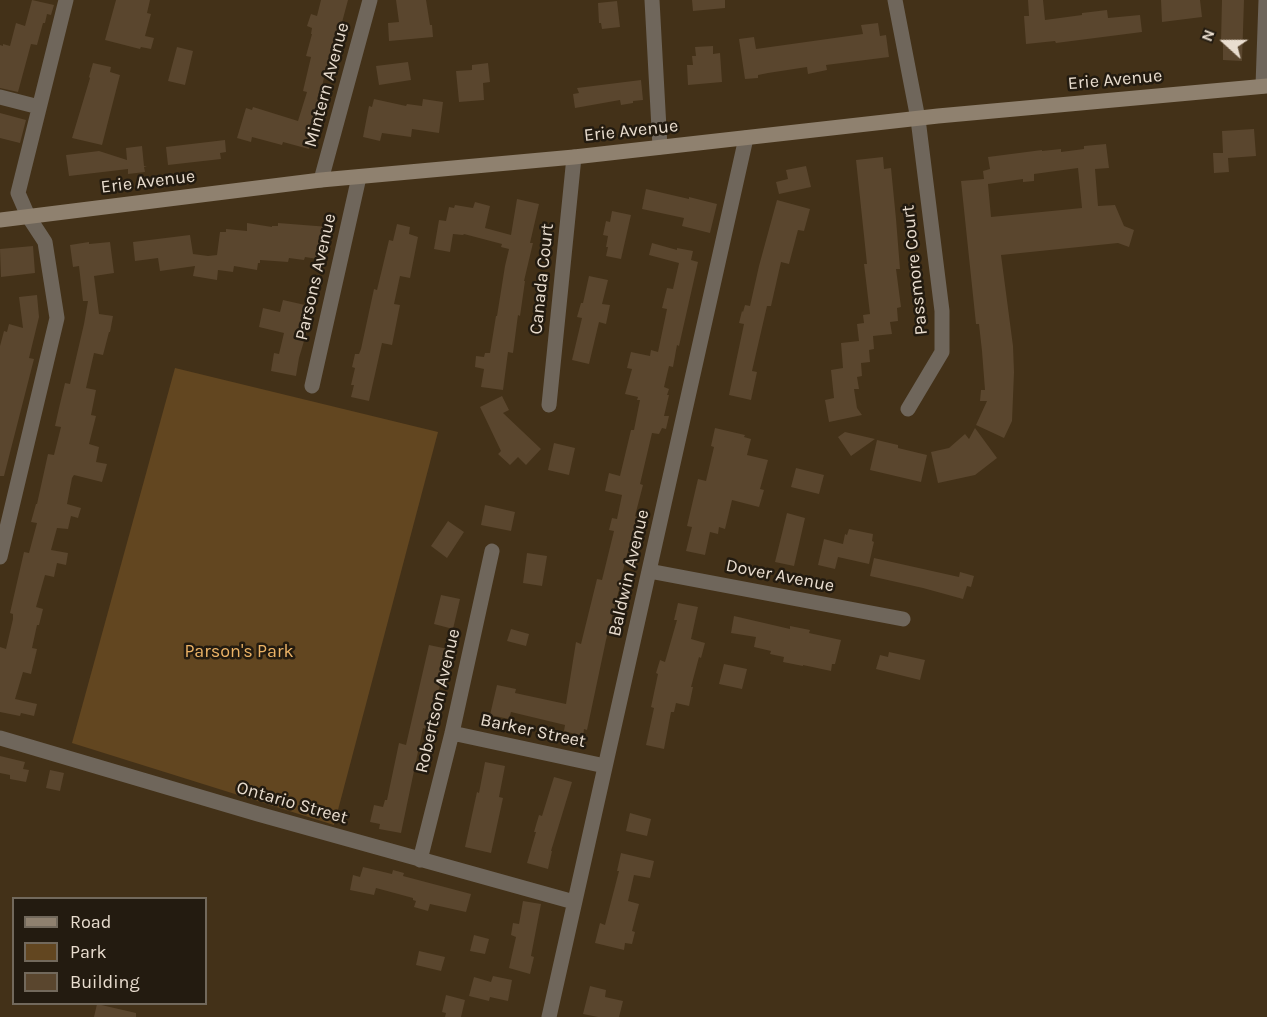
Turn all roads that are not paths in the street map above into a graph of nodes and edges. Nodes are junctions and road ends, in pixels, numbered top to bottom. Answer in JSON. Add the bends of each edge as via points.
{"nodes":[{"id":1,"x":66,"y":0,"type":"edge"},
{"id":2,"x":370,"y":0,"type":"edge"},
{"id":3,"x":652,"y":0,"type":"edge"},
{"id":4,"x":895,"y":0,"type":"edge"},
{"id":5,"x":1266,"y":0,"type":"edge"},
{"id":6,"x":1265,"y":86,"type":"edge"},
{"id":7,"x":0,"y":97,"type":"edge"},
{"id":8,"x":39,"y":107,"type":"junction"},
{"id":9,"x":918,"y":119,"type":"junction"},
{"id":10,"x":746,"y":138,"type":"junction"},
{"id":11,"x":660,"y":147,"type":"junction"},
{"id":12,"x":574,"y":157,"type":"junction"},
{"id":13,"x":359,"y":177,"type":"junction"},
{"id":14,"x":321,"y":180,"type":"junction"},
{"id":15,"x":28,"y":216,"type":"junction"},
{"id":16,"x":0,"y":220,"type":"edge"},
{"id":17,"x":312,"y":386,"type":"dead end"},
{"id":18,"x":549,"y":405,"type":"dead end"},
{"id":19,"x":908,"y":409,"type":"dead end"},
{"id":20,"x":492,"y":550,"type":"dead end"},
{"id":21,"x":0,"y":557,"type":"edge"},
{"id":22,"x":650,"y":571,"type":"junction"},
{"id":23,"x":903,"y":619,"type":"dead end"},
{"id":24,"x":452,"y":733,"type":"junction"},
{"id":25,"x":0,"y":738,"type":"edge"},
{"id":26,"x":605,"y":766,"type":"junction"},
{"id":27,"x":420,"y":860,"type":"junction"},
{"id":28,"x":574,"y":902,"type":"junction"},
{"id":29,"x":549,"y":1017,"type":"edge"}],
"edges":[{"from":1,"to":8,"type":"street"},
{"from":2,"to":14,"type":"street","name":"Mintern Avenue"},
{"from":3,"to":11,"type":"street"},
{"from":4,"to":9,"type":"street","name":"Passmore Court"},
{"from":5,"to":6,"type":"street"},
{"from":6,"to":9,"type":"main road","name":"Erie Avenue"},
{"from":7,"to":8,"type":"street"},
{"from":8,"to":15,"type":"street","via":[[18,193]]},
{"from":9,"to":10,"type":"main road","name":"Erie Avenue"},
{"from":9,"to":19,"type":"street","name":"Passmore Court","via":[[942,311],[942,352]]},
{"from":10,"to":11,"type":"main road","name":"Erie Avenue"},
{"from":10,"to":22,"type":"street","name":"Baldwin Avenue"},
{"from":11,"to":12,"type":"main road","name":"Erie Avenue"},
{"from":12,"to":13,"type":"main road","name":"Erie Avenue"},
{"from":12,"to":18,"type":"street","name":"Canada Court"},
{"from":13,"to":14,"type":"main road","name":"Erie Avenue"},
{"from":13,"to":17,"type":"street","name":"Parsons Avenue"},
{"from":14,"to":15,"type":"main road","name":"Erie Avenue"},
{"from":15,"to":16,"type":"main road","name":"Erie Avenue"},
{"from":15,"to":21,"type":"street","via":[[45,242],[57,318]]},
{"from":20,"to":24,"type":"street","name":"Robertson Avenue"},
{"from":22,"to":23,"type":"street","name":"Dover Avenue"},
{"from":22,"to":26,"type":"street","name":"Baldwin Avenue"},
{"from":24,"to":26,"type":"street","name":"Barker Street"},
{"from":24,"to":27,"type":"street","name":"Robertson Avenue"},
{"from":25,"to":27,"type":"street","name":"Ontario Street"},
{"from":26,"to":28,"type":"street","name":"Baldwin Avenue"},
{"from":27,"to":28,"type":"street","name":"Ontario Street"},
{"from":28,"to":29,"type":"street","name":"Baldwin Avenue"}]}
